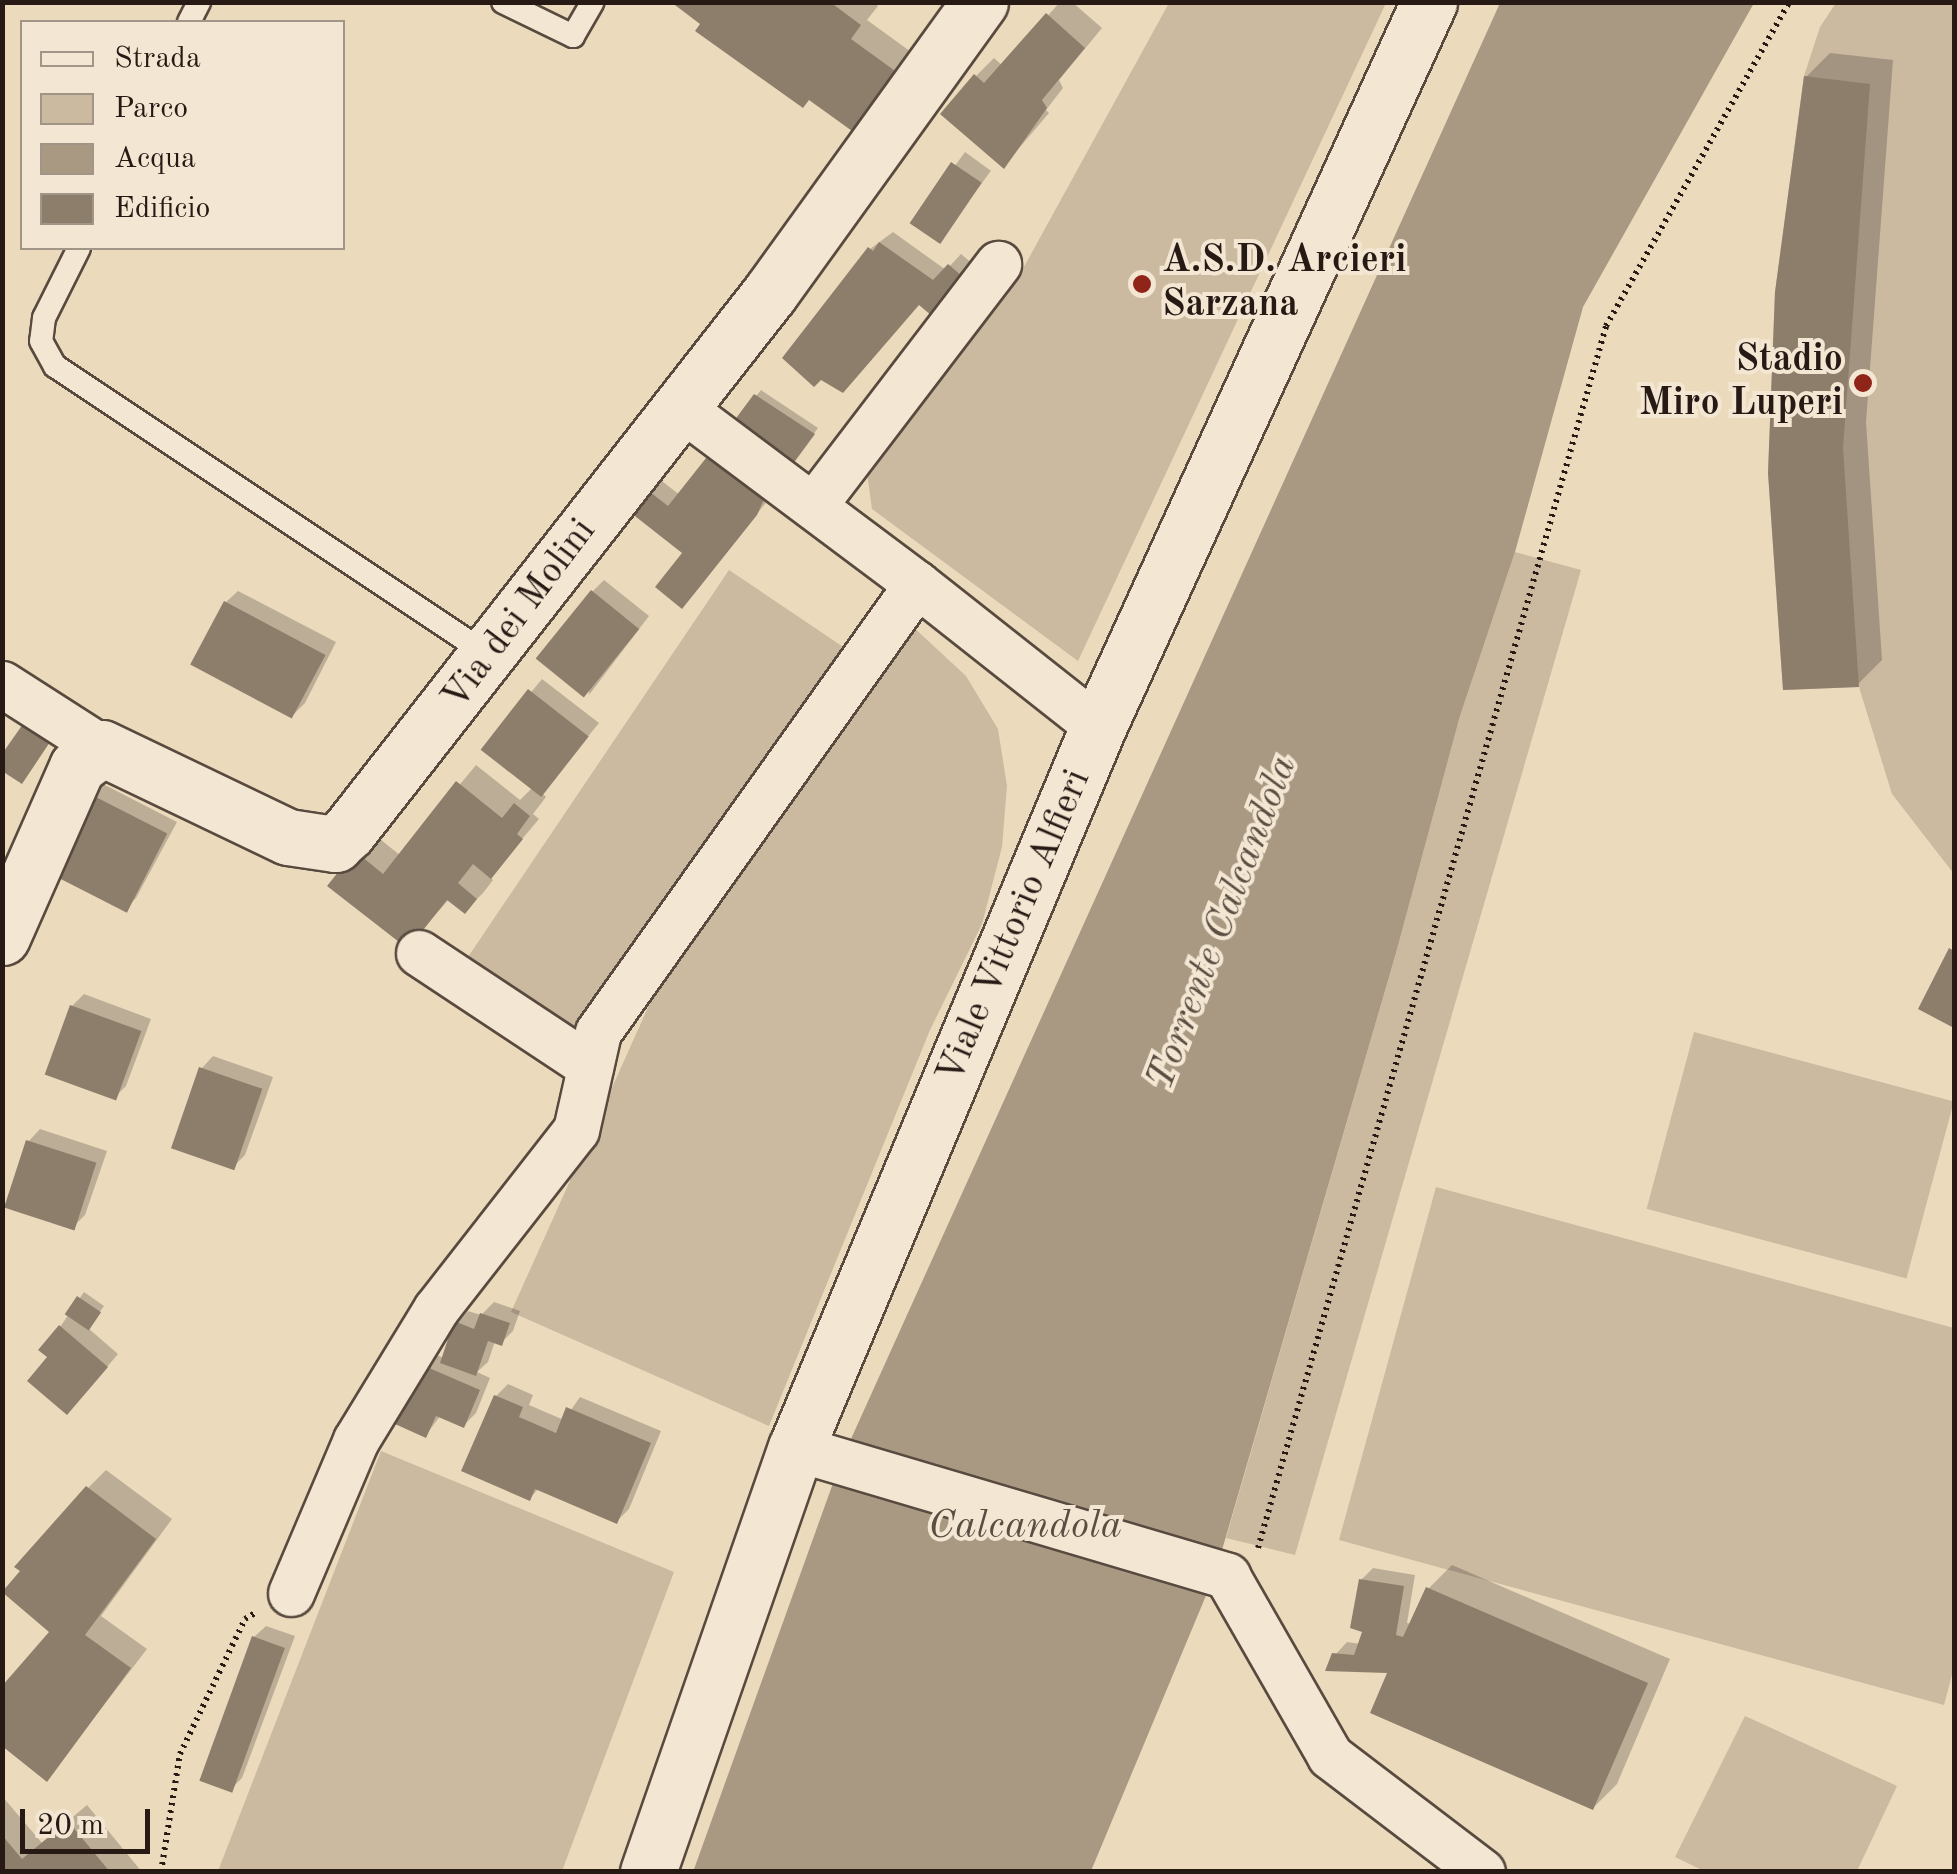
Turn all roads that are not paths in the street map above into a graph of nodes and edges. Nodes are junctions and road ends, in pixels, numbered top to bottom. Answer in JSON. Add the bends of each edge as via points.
{"nodes":[{"id":1,"x":503,"y":2,"type":"edge"},
{"id":2,"x":593,"y":2,"type":"edge"},
{"id":3,"x":980,"y":2,"type":"edge"},
{"id":4,"x":1428,"y":2,"type":"edge"},
{"id":5,"x":77,"y":250,"type":"edge"},
{"id":6,"x":998,"y":264,"type":"dead end"},
{"id":7,"x":679,"y":406,"type":"junction"},
{"id":8,"x":812,"y":506,"type":"junction"},
{"id":9,"x":917,"y":584,"type":"junction"},
{"id":10,"x":490,"y":656,"type":"junction"},
{"id":11,"x":2,"y":684,"type":"edge"},
{"id":12,"x":1098,"y":727,"type":"junction"},
{"id":13,"x":102,"y":748,"type":"junction"},
{"id":14,"x":2,"y":937,"type":"edge"},
{"id":15,"x":419,"y":953,"type":"dead end"},
{"id":16,"x":590,"y":1066,"type":"junction"},
{"id":17,"x":796,"y":1448,"type":"junction"},
{"id":18,"x":291,"y":1592,"type":"road end"},
{"id":19,"x":648,"y":1872,"type":"edge"},
{"id":20,"x":1482,"y":1872,"type":"edge"}],
"edges":[{"from":1,"to":2,"type":"lane","via":[[573,36]]},
{"from":3,"to":7,"type":"street","name":"Via dei Molini","via":[[804,247]]},
{"from":4,"to":12,"type":"street","name":"Viale Vittorio Alfieri"},
{"from":5,"to":10,"type":"lane","via":[[44,318],[40,341],[55,366]]},
{"from":6,"to":8,"type":"street"},
{"from":7,"to":8,"type":"street"},
{"from":7,"to":10,"type":"street","name":"Via dei Molini"},
{"from":8,"to":9,"type":"street"},
{"from":9,"to":12,"type":"street"},
{"from":9,"to":16,"type":"street","via":[[598,1032]]},
{"from":10,"to":13,"type":"street","name":"Via dei Molini","via":[[376,802],[334,844],[256,824]]},
{"from":11,"to":13,"type":"street"},
{"from":12,"to":17,"type":"street","name":"Viale Vittorio Alfieri"},
{"from":13,"to":14,"type":"street","via":[[77,768]]},
{"from":15,"to":16,"type":"street"},
{"from":16,"to":18,"type":"street","via":[[576,1130],[436,1309],[356,1440]]},
{"from":17,"to":19,"type":"street","name":"Viale Vittorio Alfieri"},
{"from":17,"to":20,"type":"street","via":[[1227,1576],[1330,1756]]}]}
